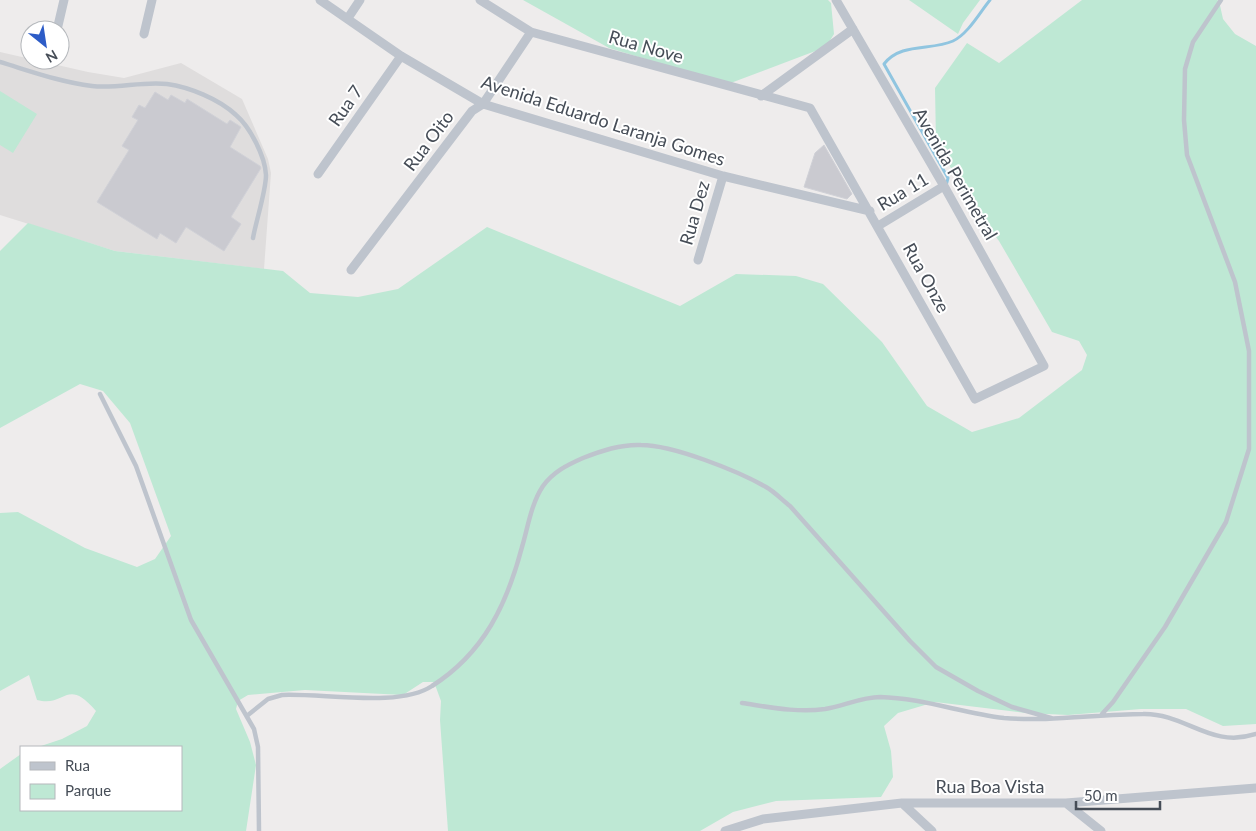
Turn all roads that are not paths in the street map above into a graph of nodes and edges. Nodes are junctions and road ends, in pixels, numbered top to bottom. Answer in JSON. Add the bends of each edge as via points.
{"nodes":[{"id":1,"x":64,"y":0,"type":"edge"},
{"id":2,"x":152,"y":0,"type":"edge"},
{"id":3,"x":320,"y":0,"type":"edge"},
{"id":4,"x":360,"y":0,"type":"edge"},
{"id":5,"x":480,"y":0,"type":"edge"},
{"id":6,"x":836,"y":0,"type":"edge"},
{"id":7,"x":1221,"y":0,"type":"edge"},
{"id":8,"x":348,"y":18,"type":"junction"},
{"id":9,"x":59,"y":20,"type":"edge"},
{"id":10,"x":853,"y":29,"type":"junction"},
{"id":11,"x":531,"y":32,"type":"junction"},
{"id":12,"x":144,"y":34,"type":"dead end"},
{"id":13,"x":401,"y":56,"type":"junction"},
{"id":14,"x":0,"y":62,"type":"edge"},
{"id":15,"x":761,"y":96,"type":"junction"},
{"id":16,"x":483,"y":104,"type":"junction"},
{"id":17,"x":810,"y":108,"type":"joint"},
{"id":18,"x":318,"y":174,"type":"dead end"},
{"id":19,"x":723,"y":176,"type":"junction"},
{"id":20,"x":944,"y":186,"type":"junction"},
{"id":21,"x":870,"y":211,"type":"junction"},
{"id":22,"x":878,"y":226,"type":"junction"},
{"id":23,"x":253,"y":238,"type":"dead end"},
{"id":24,"x":698,"y":260,"type":"dead end"},
{"id":25,"x":351,"y":270,"type":"dead end"},
{"id":26,"x":1044,"y":366,"type":"joint"},
{"id":27,"x":100,"y":394,"type":"dead end"},
{"id":28,"x":742,"y":703,"type":"dead end"},
{"id":29,"x":1102,"y":714,"type":"junction"},
{"id":30,"x":248,"y":715,"type":"junction"},
{"id":31,"x":1051,"y":718,"type":"junction"},
{"id":32,"x":1256,"y":734,"type":"edge"},
{"id":33,"x":1256,"y":788,"type":"edge"},
{"id":34,"x":902,"y":803,"type":"junction"},
{"id":35,"x":1066,"y":803,"type":"junction"},
{"id":36,"x":258,"y":831,"type":"edge"},
{"id":37,"x":725,"y":831,"type":"edge"},
{"id":38,"x":932,"y":831,"type":"edge"},
{"id":39,"x":1101,"y":831,"type":"edge"}],
"edges":[{"from":1,"to":9,"type":"street"},
{"from":2,"to":12,"type":"street"},
{"from":3,"to":8,"type":"street","name":"Avenida Eduardo Laranja Gomes"},
{"from":4,"to":8,"type":"street"},
{"from":5,"to":11,"type":"street","name":"Rua Nove"},
{"from":6,"to":10,"type":"street","name":"Avenida Perimetral"},
{"from":7,"to":29,"type":"lane","via":[[1193,42],[1185,69],[1184,120],[1187,154],[1234,282],[1249,351],[1249,449],[1226,522],[1165,627]]},
{"from":8,"to":13,"type":"street","name":"Avenida Eduardo Laranja Gomes"},
{"from":10,"to":15,"type":"street"},
{"from":10,"to":20,"type":"street","name":"Avenida Perimetral"},
{"from":11,"to":15,"type":"street","name":"Rua Nove"},
{"from":11,"to":16,"type":"street","name":"Rua Oito"},
{"from":13,"to":16,"type":"street","name":"Avenida Eduardo Laranja Gomes"},
{"from":13,"to":18,"type":"street","name":"Rua 7"},
{"from":14,"to":23,"type":"lane","via":[[91,86],[177,86],[236,114],[259,151],[266,175]]},
{"from":15,"to":17,"type":"street","name":"Rua Nove"},
{"from":16,"to":19,"type":"street","name":"Avenida Eduardo Laranja Gomes"},
{"from":16,"to":25,"type":"street","name":"Rua Oito","via":[[472,110]]},
{"from":17,"to":21,"type":"street","name":"Rua Onze"},
{"from":19,"to":21,"type":"street","name":"Avenida Eduardo Laranja Gomes"},
{"from":19,"to":24,"type":"street","name":"Rua Dez"},
{"from":20,"to":22,"type":"street","name":"Rua 11"},
{"from":20,"to":26,"type":"street","name":"Avenida Perimetral"},
{"from":21,"to":22,"type":"street","name":"Rua Onze"},
{"from":22,"to":26,"type":"street","name":"Rua Onze","via":[[975,399]]},
{"from":27,"to":30,"type":"lane","via":[[136,466],[191,620]]},
{"from":28,"to":31,"type":"lane","via":[[790,710],[824,709],[879,697],[1003,718]]},
{"from":29,"to":31,"type":"lane"},
{"from":29,"to":32,"type":"lane","via":[[1167,717],[1212,736],[1233,738]]},
{"from":30,"to":31,"type":"lane","via":[[268,699],[282,695],[395,698],[432,687],[481,642],[500,612],[512,586],[535,502],[543,486],[554,474],[602,450],[641,445],[676,451],[743,475],[768,488],[790,506],[936,667],[1012,707]]},
{"from":30,"to":36,"type":"lane","via":[[258,747]]},
{"from":33,"to":35,"type":"street","name":"Rua Boa Vista"},
{"from":34,"to":35,"type":"street","name":"Rua Boa Vista"},
{"from":34,"to":37,"type":"street","name":"Rua Boa Vista","via":[[763,819]]},
{"from":34,"to":38,"type":"street"},
{"from":35,"to":39,"type":"street"}]}
